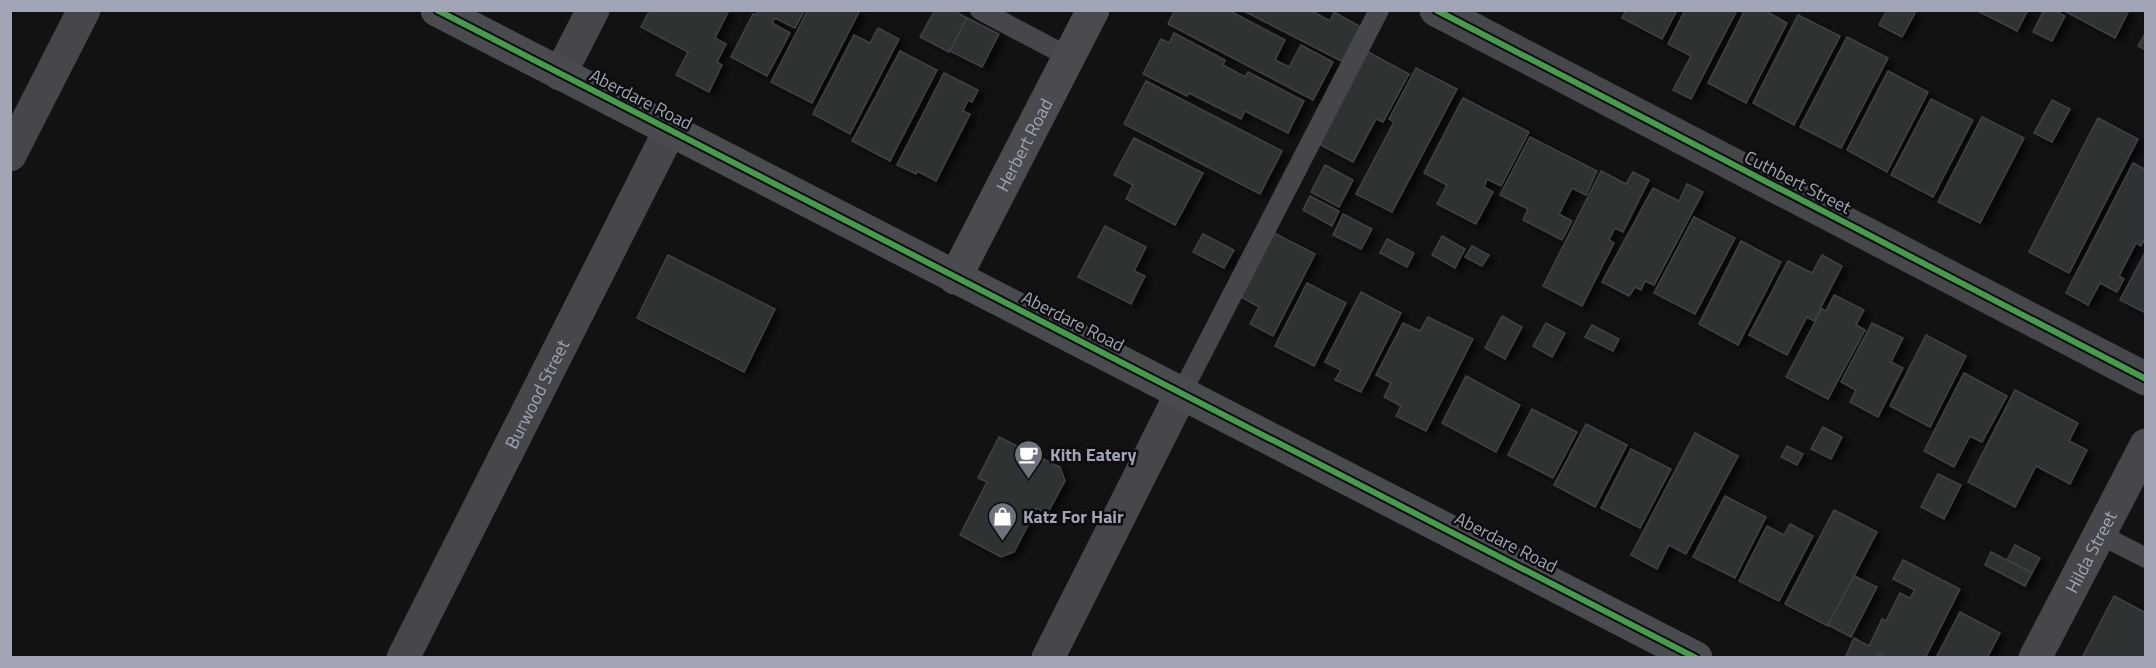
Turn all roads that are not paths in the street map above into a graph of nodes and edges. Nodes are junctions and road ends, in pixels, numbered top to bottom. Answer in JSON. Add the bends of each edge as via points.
{"nodes":[{"id":1,"x":84,"y":10,"type":"edge"},
{"id":2,"x":437,"y":10,"type":"edge"},
{"id":3,"x":593,"y":10,"type":"edge"},
{"id":4,"x":980,"y":10,"type":"edge"},
{"id":5,"x":1094,"y":10,"type":"edge"},
{"id":6,"x":1379,"y":10,"type":"edge"},
{"id":7,"x":1436,"y":10,"type":"edge"},
{"id":8,"x":1069,"y":57,"type":"junction"},
{"id":9,"x":560,"y":74,"type":"junction"},
{"id":10,"x":670,"y":130,"type":"junction"},
{"id":11,"x":10,"y":155,"type":"edge"},
{"id":12,"x":955,"y":278,"type":"junction"},
{"id":13,"x":2145,"y":379,"type":"edge"},
{"id":14,"x":1182,"y":392,"type":"junction"},
{"id":15,"x":2145,"y":445,"type":"edge"},
{"id":16,"x":2099,"y":534,"type":"junction"},
{"id":17,"x":2145,"y":558,"type":"edge"},
{"id":18,"x":403,"y":657,"type":"edge"},
{"id":19,"x":1048,"y":657,"type":"edge"},
{"id":20,"x":1696,"y":657,"type":"edge"},
{"id":21,"x":2035,"y":657,"type":"edge"}],
"edges":[{"from":1,"to":11,"type":"street"},
{"from":2,"to":9,"type":"main road","name":"Aberdare Road"},
{"from":3,"to":9,"type":"street"},
{"from":4,"to":8,"type":"lane"},
{"from":5,"to":8,"type":"main road","name":"Herbert Road"},
{"from":6,"to":14,"type":"lane"},
{"from":7,"to":13,"type":"street","name":"Cuthbert Street"},
{"from":8,"to":12,"type":"main road","name":"Herbert Road"},
{"from":9,"to":10,"type":"main road","name":"Aberdare Road"},
{"from":10,"to":12,"type":"main road","name":"Aberdare Road"},
{"from":10,"to":18,"type":"street","name":"Burwood Street"},
{"from":12,"to":14,"type":"main road","name":"Aberdare Road"},
{"from":14,"to":19,"type":"street"},
{"from":14,"to":20,"type":"main road","name":"Aberdare Road"},
{"from":15,"to":16,"type":"street","name":"Hilda Street"},
{"from":16,"to":17,"type":"lane"},
{"from":16,"to":21,"type":"street","name":"Hilda Street"}]}
